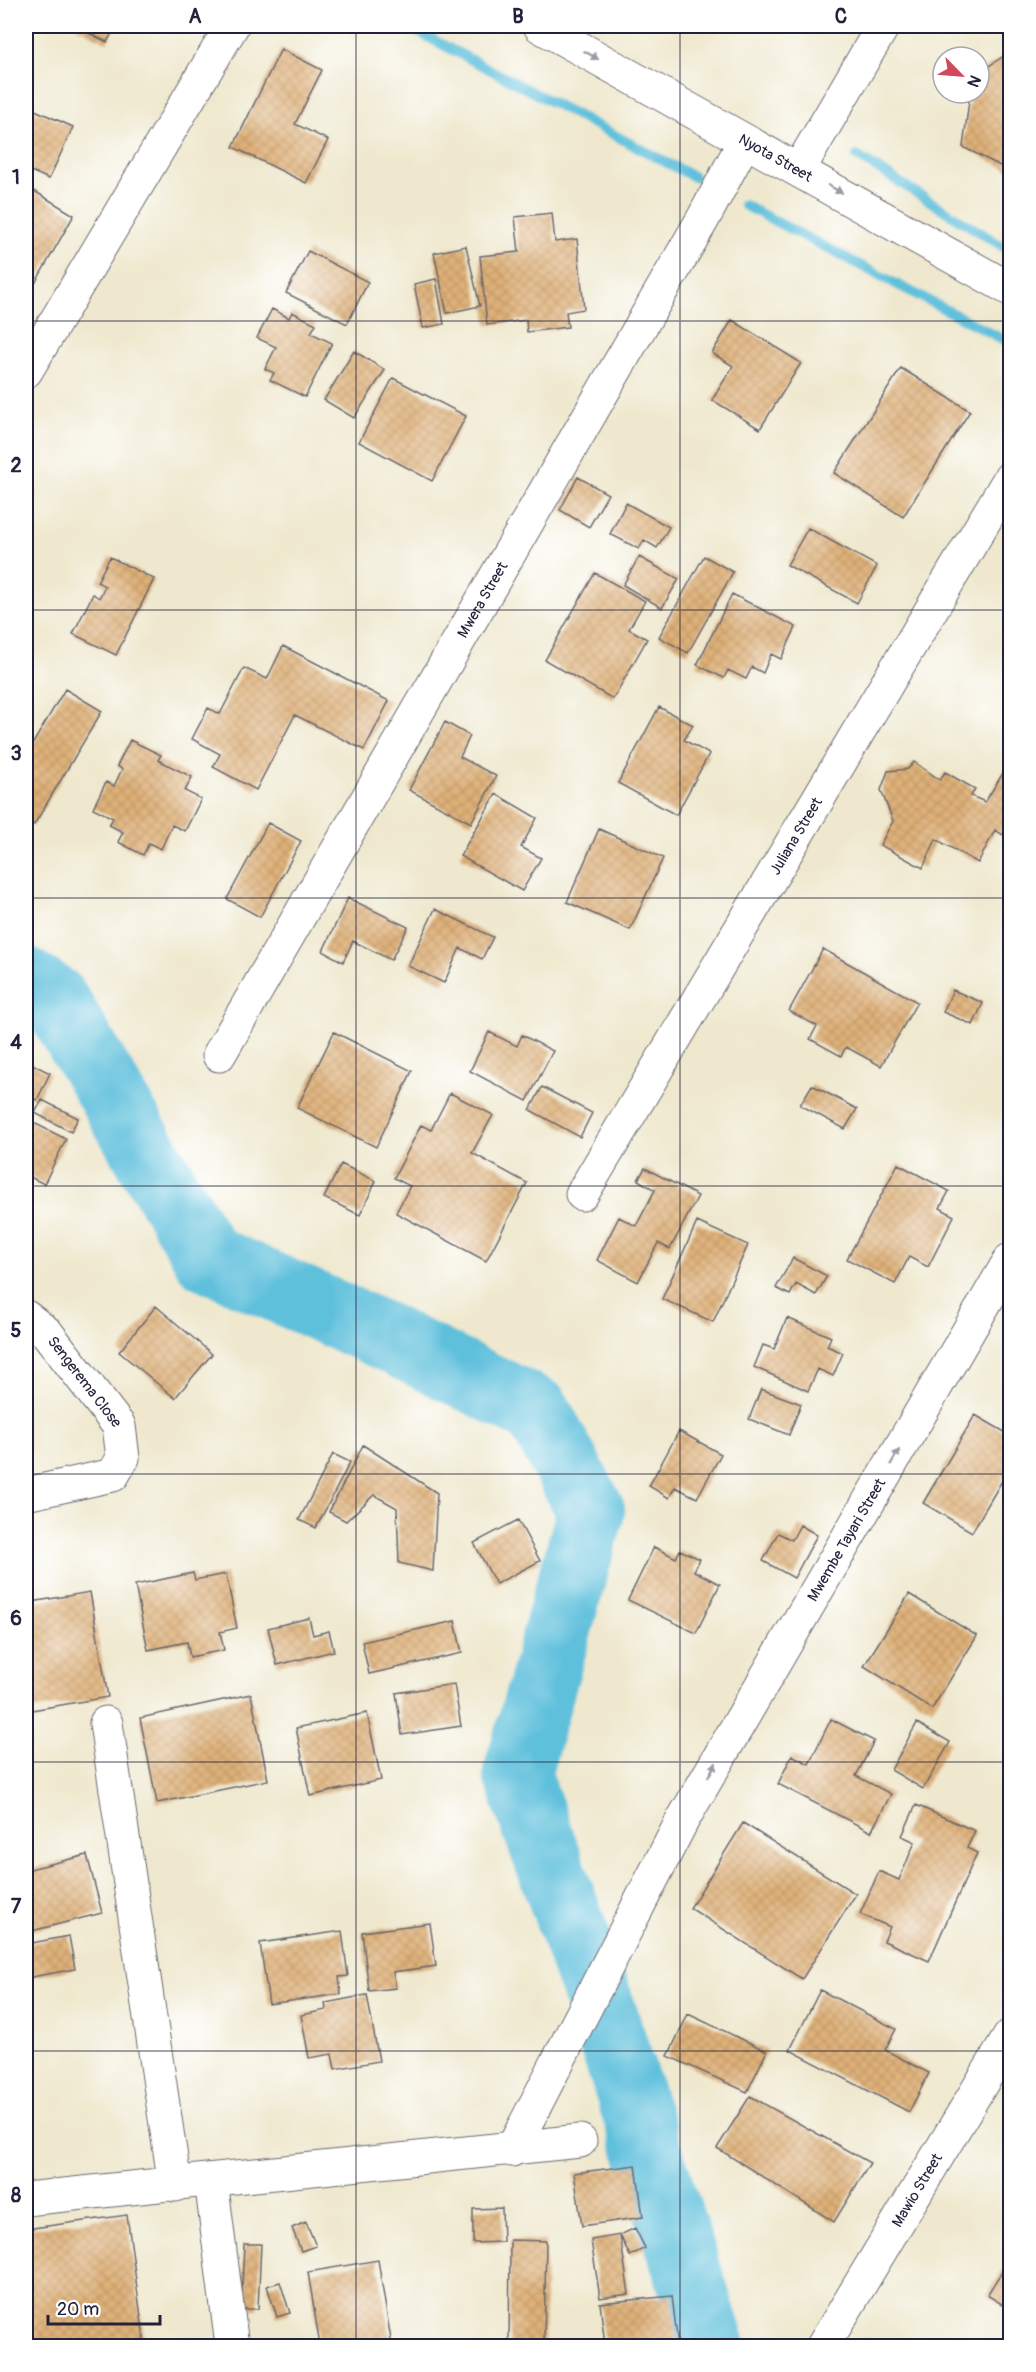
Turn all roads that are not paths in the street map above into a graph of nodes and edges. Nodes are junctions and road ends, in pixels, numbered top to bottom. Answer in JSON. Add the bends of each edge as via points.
{"nodes":[{"id":1,"x":232,"y":26,"type":"edge"},
{"id":2,"x":883,"y":26,"type":"edge"},
{"id":3,"x":545,"y":27,"type":"edge"},
{"id":4,"x":744,"y":142,"type":"junction"},
{"id":5,"x":799,"y":169,"type":"junction"},
{"id":6,"x":1011,"y":289,"type":"edge"},
{"id":7,"x":26,"y":371,"type":"edge"},
{"id":8,"x":1011,"y":478,"type":"edge"},
{"id":9,"x":219,"y":1055,"type":"dead end"},
{"id":10,"x":582,"y":1194,"type":"dead end"},
{"id":11,"x":1011,"y":1260,"type":"edge"},
{"id":12,"x":26,"y":1317,"type":"edge"},
{"id":13,"x":26,"y":1494,"type":"edge"},
{"id":14,"x":106,"y":1722,"type":"dead end"},
{"id":15,"x":1011,"y":2036,"type":"edge"},
{"id":16,"x":580,"y":2141,"type":"dead end"},
{"id":17,"x":512,"y":2150,"type":"junction"},
{"id":18,"x":211,"y":2180,"type":"junction"},
{"id":19,"x":175,"y":2185,"type":"junction"},
{"id":20,"x":26,"y":2199,"type":"edge"},
{"id":21,"x":232,"y":2346,"type":"edge"},
{"id":22,"x":823,"y":2346,"type":"edge"}],
"edges":[{"from":1,"to":7,"type":"street"},
{"from":2,"to":5,"type":"street"},
{"from":3,"to":4,"type":"street","name":"Nyota Street","one_way":true},
{"from":4,"to":5,"type":"street","name":"Nyota Street"},
{"from":4,"to":9,"type":"street","name":"Mwera Street"},
{"from":5,"to":6,"type":"street","name":"Nyota Street","one_way":true},
{"from":8,"to":10,"type":"street","name":"Juliana Street"},
{"from":17,"to":11,"type":"street","name":"Mwembe Tayari Street","one_way":true,"via":[[682,1821]]},
{"from":12,"to":13,"type":"street","name":"Sengerema Close","via":[[48,1333],[119,1426],[123,1458],[113,1475]]},
{"from":14,"to":19,"type":"street"},
{"from":15,"to":22,"type":"street","name":"Mawio Street"},
{"from":16,"to":17,"type":"street"},
{"from":17,"to":18,"type":"street"},
{"from":18,"to":19,"type":"street"},
{"from":18,"to":21,"type":"street"},
{"from":19,"to":20,"type":"street"}]}
